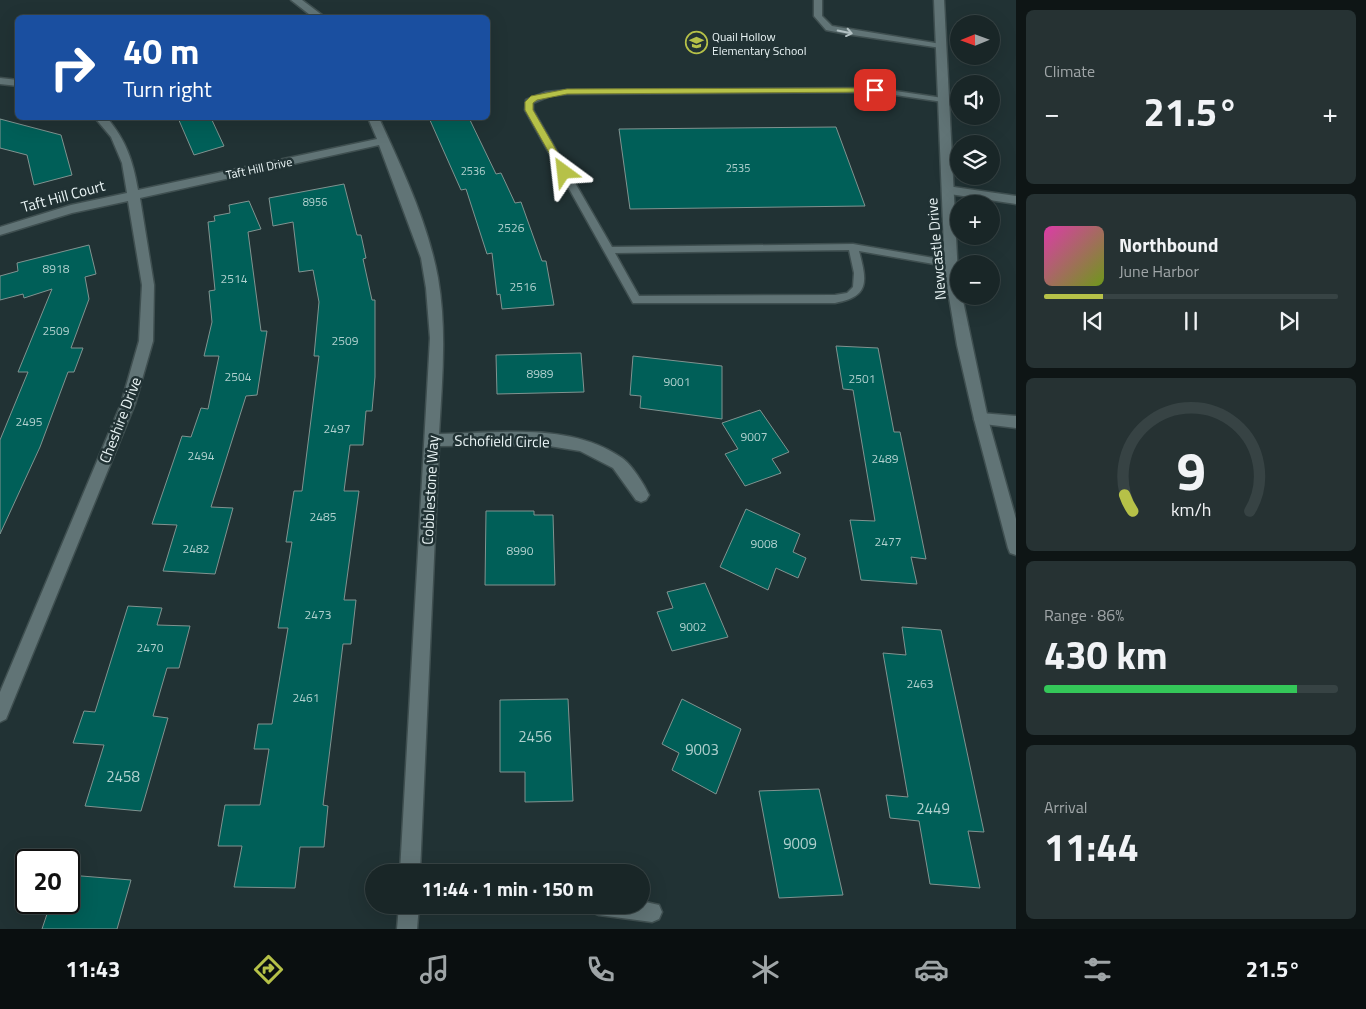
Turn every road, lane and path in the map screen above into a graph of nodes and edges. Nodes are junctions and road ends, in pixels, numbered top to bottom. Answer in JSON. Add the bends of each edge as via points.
{"nodes":[{"id":1,"x":296,"y":0,"type":"edge"},
{"id":2,"x":818,"y":0,"type":"edge"},
{"id":3,"x":939,"y":0,"type":"edge"},
{"id":4,"x":317,"y":15,"type":"edge"},
{"id":5,"x":941,"y":46,"type":"junction"},
{"id":6,"x":0,"y":81,"type":"edge"},
{"id":7,"x":15,"y":83,"type":"edge"},
{"id":8,"x":943,"y":100,"type":"junction"},
{"id":9,"x":103,"y":120,"type":"edge"},
{"id":10,"x":375,"y":120,"type":"edge"},
{"id":11,"x":383,"y":141,"type":"junction"},
{"id":12,"x":947,"y":190,"type":"junction"},
{"id":13,"x":134,"y":195,"type":"junction"},
{"id":14,"x":1016,"y":200,"type":"edge"},
{"id":15,"x":0,"y":231,"type":"edge"},
{"id":16,"x":853,"y":248,"type":"junction"},
{"id":17,"x":609,"y":250,"type":"junction"},
{"id":18,"x":951,"y":255,"type":"edge"},
{"id":19,"x":950,"y":264,"type":"edge"},
{"id":20,"x":958,"y":305,"type":"edge"},
{"id":21,"x":981,"y":419,"type":"junction"},
{"id":22,"x":1016,"y":422,"type":"edge"},
{"id":23,"x":433,"y":440,"type":"junction"},
{"id":24,"x":642,"y":495,"type":"dead end"},
{"id":25,"x":1016,"y":548,"type":"edge"},
{"id":26,"x":0,"y":713,"type":"edge"},
{"id":27,"x":410,"y":864,"type":"edge"},
{"id":28,"x":408,"y":914,"type":"edge"},
{"id":29,"x":407,"y":929,"type":"edge"}],
"edges":[{"from":1,"to":4,"type":"street"},
{"from":2,"to":5,"type":"lane","one_way":true,"via":[[818,16],[829,28]]},
{"from":3,"to":5,"type":"street","name":"Newcastle Drive"},
{"from":5,"to":8,"type":"street","name":"Newcastle Drive"},
{"from":6,"to":7,"type":"street"},
{"from":8,"to":12,"type":"street","name":"Newcastle Drive"},
{"from":8,"to":17,"type":"lane","via":[[875,90],[567,92],[534,98],[529,102],[529,110]]},
{"from":9,"to":13,"type":"street","name":"Cheshire Drive","via":[[116,136],[128,163]]},
{"from":10,"to":11,"type":"street","name":"Cobblestone Way"},
{"from":11,"to":13,"type":"street","name":"Taft Hill Drive"},
{"from":11,"to":23,"type":"street","name":"Cobblestone Way","via":[[416,225],[434,296],[437,338]]},
{"from":12,"to":14,"type":"street"},
{"from":12,"to":18,"type":"street","name":"Newcastle Drive"},
{"from":13,"to":15,"type":"street","name":"Taft Hill Court","via":[[71,209]]},
{"from":13,"to":26,"type":"street","name":"Cheshire Drive","via":[[148,285],[146,341],[139,372]]},
{"from":16,"to":17,"type":"lane"},
{"from":16,"to":17,"type":"lane","via":[[859,272],[858,288],[852,296],[835,299],[636,300]]},
{"from":16,"to":19,"type":"lane"},
{"from":20,"to":21,"type":"street","name":"Newcastle Drive"},
{"from":21,"to":22,"type":"street"},
{"from":21,"to":25,"type":"street","name":"Newcastle Drive"},
{"from":23,"to":24,"type":"street","name":"Schofield Circle","via":[[543,439],[582,445],[618,463]]},
{"from":23,"to":27,"type":"street","name":"Cobblestone Way"},
{"from":28,"to":29,"type":"street"}]}
